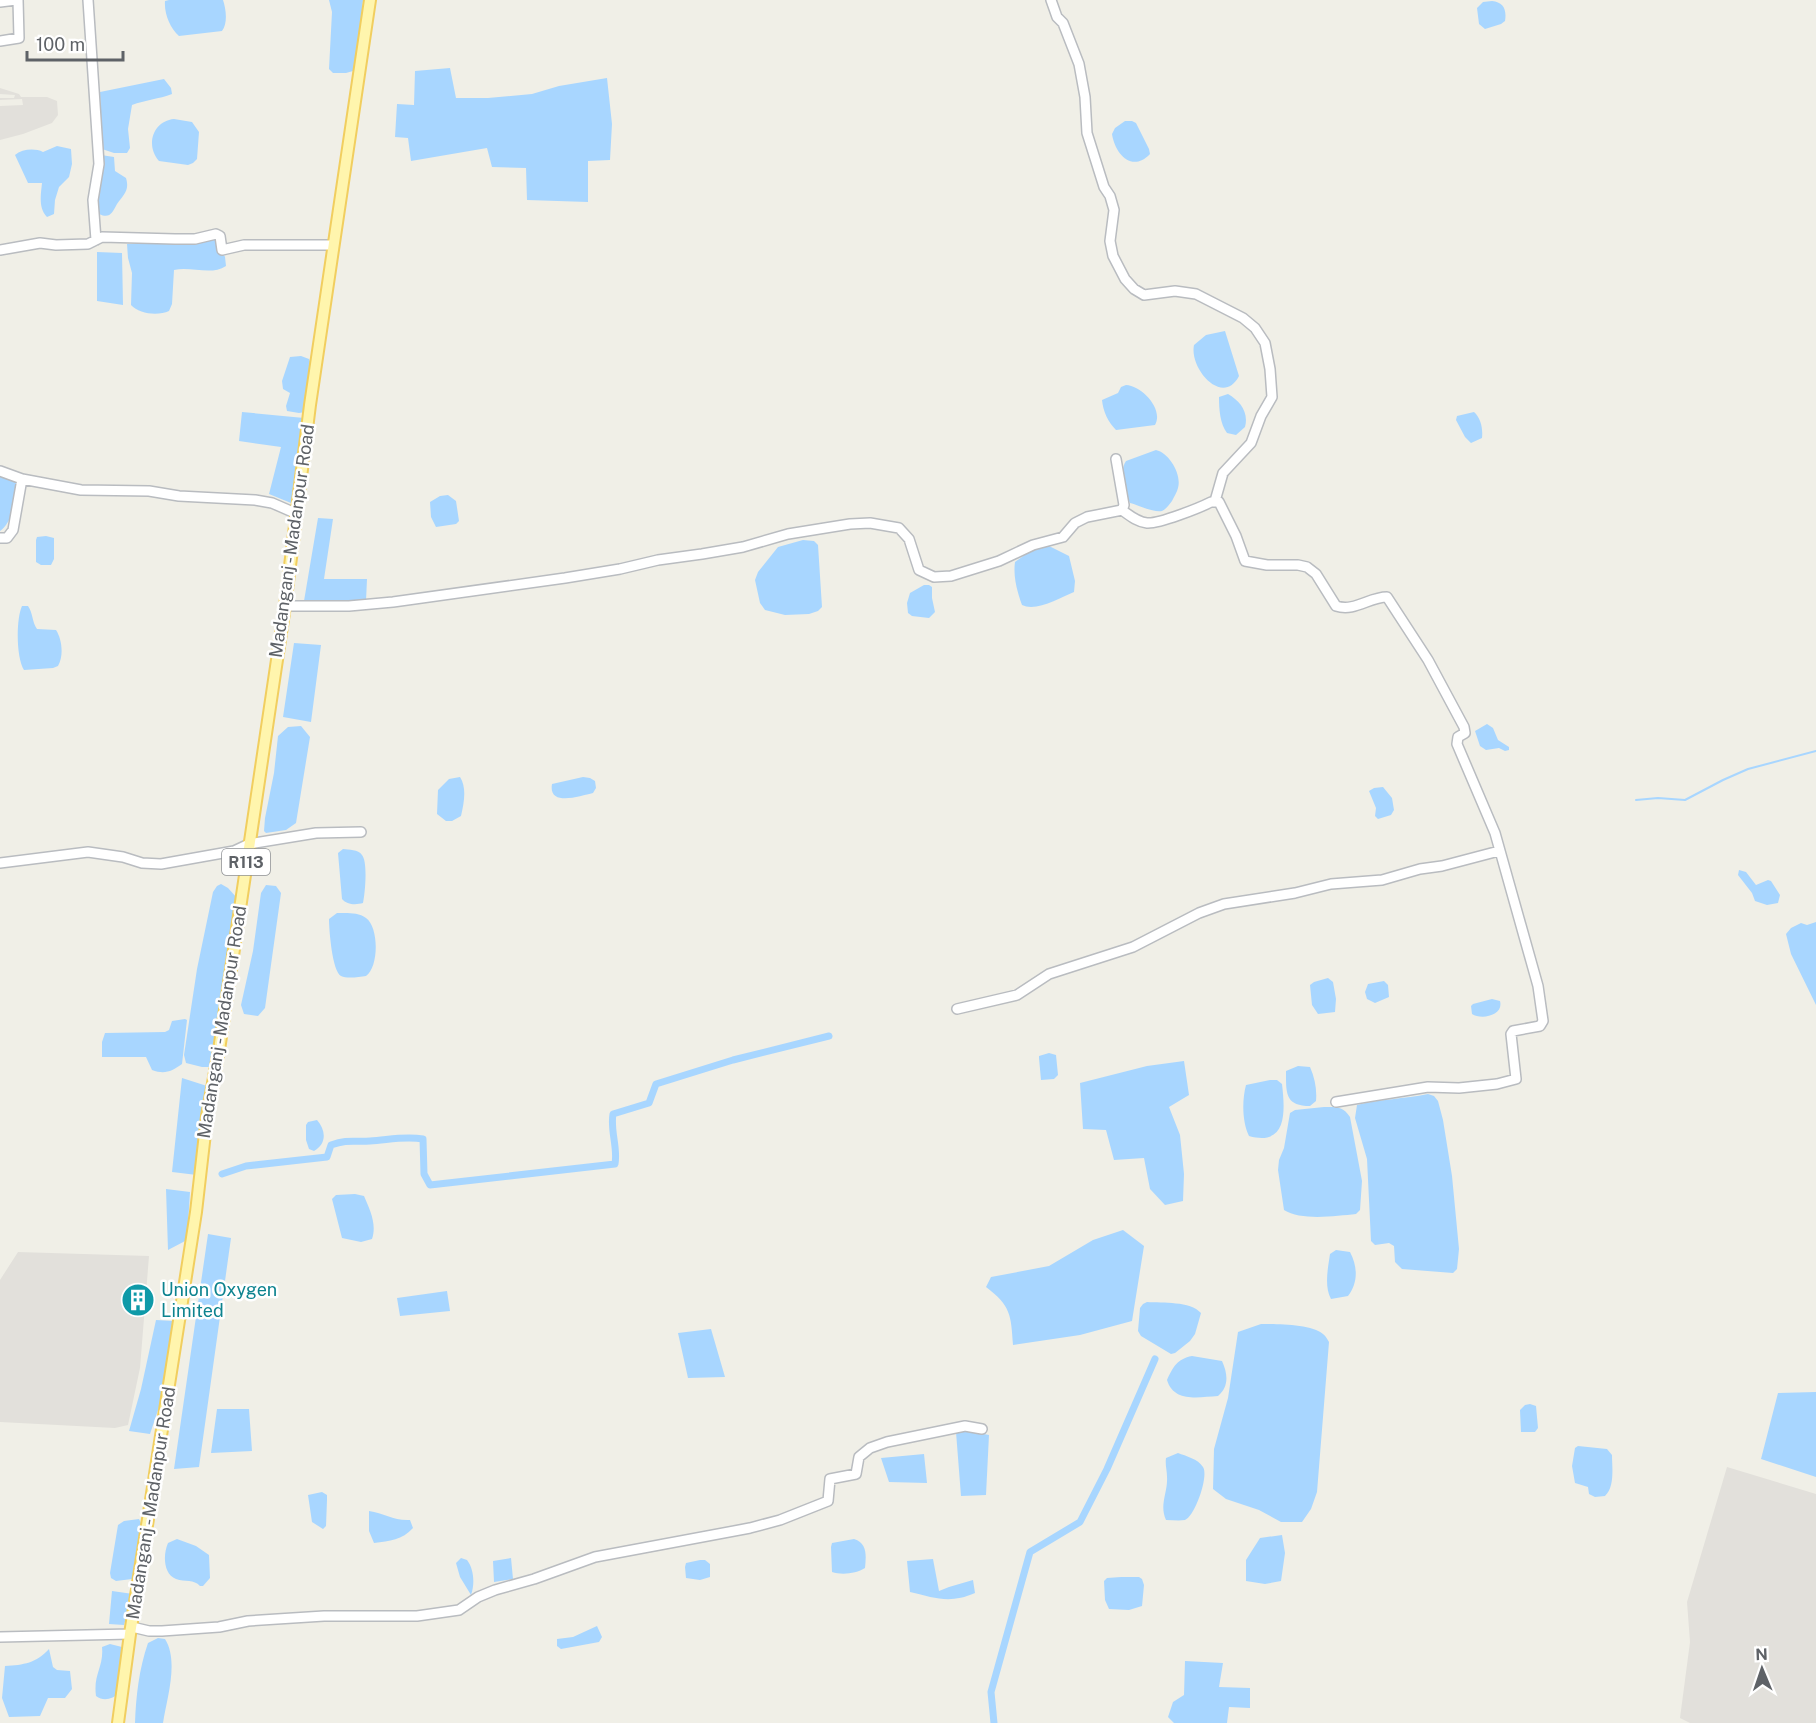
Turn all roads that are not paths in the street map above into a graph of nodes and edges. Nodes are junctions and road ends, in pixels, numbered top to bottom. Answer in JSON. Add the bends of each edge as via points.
{"nodes":[{"id":1,"x":17,"y":0,"type":"edge"},
{"id":2,"x":88,"y":0,"type":"edge"},
{"id":3,"x":370,"y":0,"type":"edge"},
{"id":4,"x":1051,"y":0,"type":"edge"},
{"id":5,"x":0,"y":2,"type":"edge"},
{"id":6,"x":0,"y":41,"type":"edge"},
{"id":7,"x":96,"y":240,"type":"junction"},
{"id":8,"x":333,"y":245,"type":"junction"},
{"id":9,"x":0,"y":250,"type":"edge"},
{"id":10,"x":1116,"y":459,"type":"dead end"},
{"id":11,"x":0,"y":471,"type":"edge"},
{"id":12,"x":22,"y":479,"type":"junction"},
{"id":13,"x":1215,"y":501,"type":"junction"},
{"id":14,"x":1122,"y":510,"type":"junction"},
{"id":15,"x":295,"y":513,"type":"junction"},
{"id":16,"x":0,"y":538,"type":"edge"},
{"id":17,"x":285,"y":606,"type":"junction"},
{"id":18,"x":361,"y":832,"type":"dead end"},
{"id":19,"x":249,"y":844,"type":"junction"},
{"id":20,"x":1499,"y":851,"type":"junction"},
{"id":21,"x":0,"y":863,"type":"edge"},
{"id":22,"x":957,"y":1010,"type":"dead end"},
{"id":23,"x":1336,"y":1102,"type":"dead end"},
{"id":24,"x":982,"y":1429,"type":"dead end"},
{"id":25,"x":131,"y":1630,"type":"junction"},
{"id":26,"x":0,"y":1637,"type":"edge"},
{"id":27,"x":118,"y":1723,"type":"edge"}],
"edges":[{"from":1,"to":5,"type":"street"},
{"from":1,"to":6,"type":"street","via":[[19,38]]},
{"from":2,"to":7,"type":"street","via":[[99,164],[93,200]]},
{"from":3,"to":8,"type":"main road","name":"Madanganj - Madanpur Road","number":"R113"},
{"from":4,"to":13,"type":"street","via":[[1079,64],[1087,133],[1114,210],[1110,241],[1113,256],[1125,279],[1144,295],[1175,291],[1196,294],[1243,318],[1265,343],[1272,397],[1251,443],[1223,473]]},
{"from":7,"to":8,"type":"street","via":[[216,234],[222,250],[244,245]]},
{"from":7,"to":9,"type":"street","via":[[88,244],[40,243]]},
{"from":8,"to":15,"type":"main road","name":"Madanganj - Madanpur Road","number":"R113"},
{"from":10,"to":14,"type":"street"},
{"from":11,"to":12,"type":"street"},
{"from":12,"to":15,"type":"street","via":[[81,490],[255,500]]},
{"from":12,"to":16,"type":"street","via":[[14,530],[10,536]]},
{"from":13,"to":14,"type":"street","via":[[1146,523]]},
{"from":13,"to":20,"type":"street","via":[[1221,505],[1245,561],[1307,567],[1316,574],[1336,606],[1342,608],[1387,597],[1428,660],[1464,727],[1465,733],[1458,737],[1457,744]]},
{"from":14,"to":17,"type":"street","via":[[1087,517],[1075,523],[1063,537],[940,578],[919,570],[909,539],[899,528],[870,523],[788,534],[743,547],[565,578],[393,602]]},
{"from":15,"to":17,"type":"main road","name":"Madanganj - Madanpur Road","number":"R113"},
{"from":17,"to":19,"type":"main road","name":"Madanganj - Madanpur Road","number":"R113"},
{"from":18,"to":19,"type":"street","via":[[316,833]]},
{"from":19,"to":21,"type":"street","via":[[234,851],[161,864],[88,852]]},
{"from":19,"to":25,"type":"main road","name":"Madanganj - Madanpur Road","number":"R113"},
{"from":20,"to":22,"type":"street","via":[[1382,880],[1331,884],[1224,904],[1133,947],[1049,974],[1011,998]]},
{"from":20,"to":23,"type":"street","via":[[1543,1015],[1540,1026],[1511,1034],[1517,1078],[1497,1084],[1428,1087]]},
{"from":24,"to":25,"type":"street","via":[[965,1426],[870,1448],[859,1457],[856,1474],[830,1479],[828,1502],[780,1520],[595,1557],[495,1590],[459,1610],[417,1616],[345,1615],[162,1631]]},
{"from":25,"to":26,"type":"street"},
{"from":25,"to":27,"type":"main road","name":"Madanganj - Madanpur Road","number":"R113"}]}
